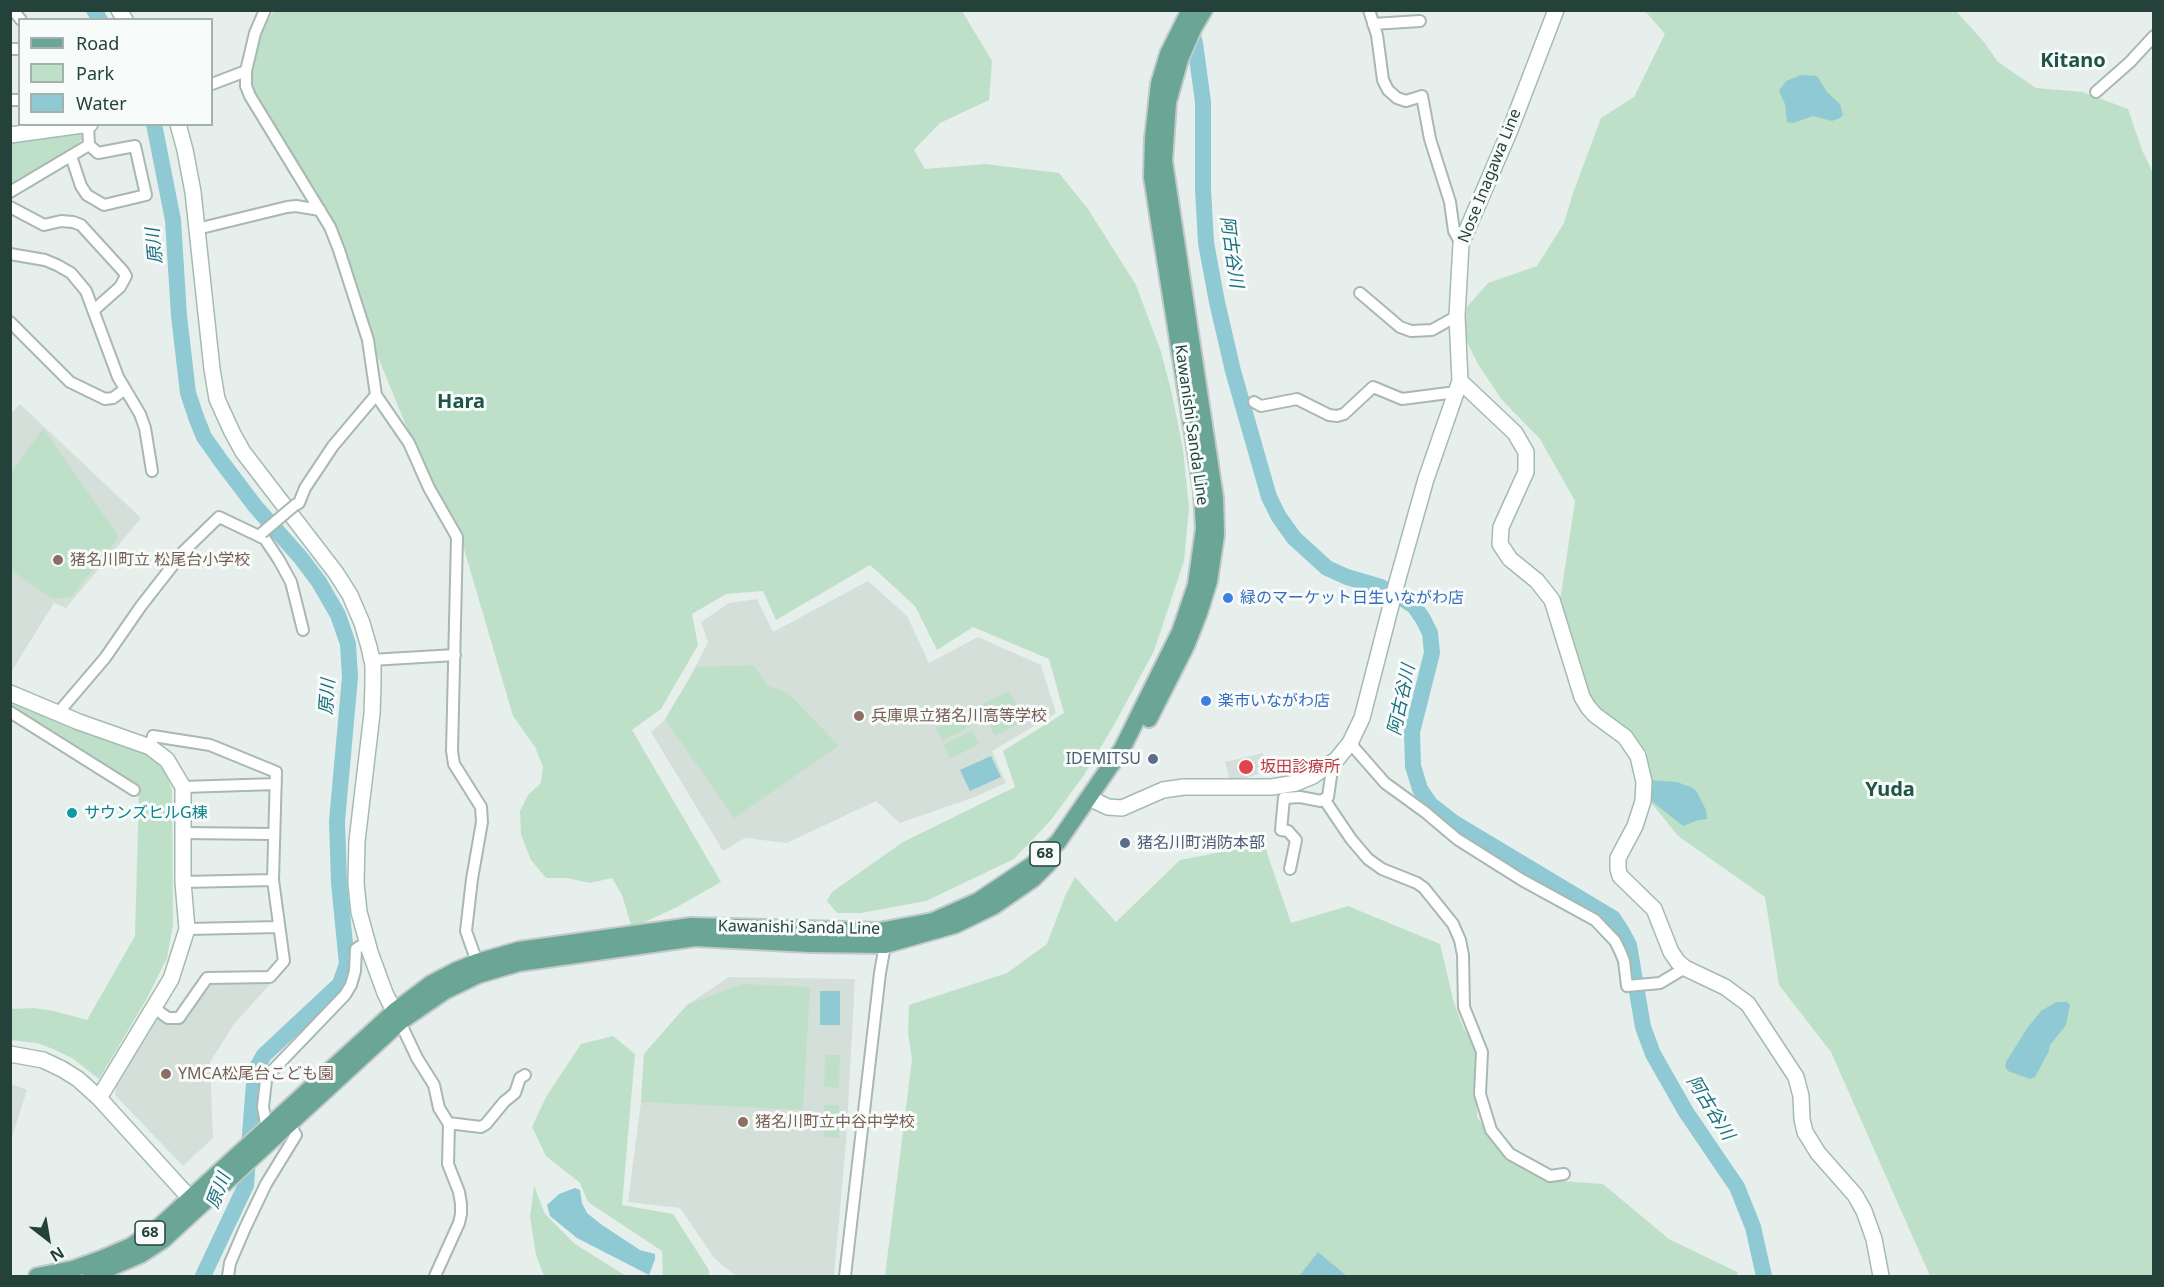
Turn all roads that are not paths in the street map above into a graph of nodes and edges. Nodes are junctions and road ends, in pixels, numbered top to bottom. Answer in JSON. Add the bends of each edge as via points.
{"nodes":[{"id":1,"x":265,"y":10,"type":"edge"},
{"id":2,"x":1369,"y":10,"type":"edge"},
{"id":3,"x":1556,"y":10,"type":"edge"},
{"id":4,"x":1199,"y":12,"type":"edge"},
{"id":5,"x":1420,"y":21,"type":"dead end"},
{"id":6,"x":1373,"y":24,"type":"junction"},
{"id":7,"x":2154,"y":36,"type":"edge"},
{"id":8,"x":246,"y":71,"type":"junction"},
{"id":9,"x":213,"y":84,"type":"edge"},
{"id":10,"x":2096,"y":92,"type":"dead end"},
{"id":11,"x":81,"y":126,"type":"edge"},
{"id":12,"x":89,"y":126,"type":"edge"},
{"id":13,"x":178,"y":126,"type":"edge"},
{"id":14,"x":10,"y":135,"type":"edge"},
{"id":15,"x":89,"y":146,"type":"junction"},
{"id":16,"x":71,"y":156,"type":"junction"},
{"id":17,"x":10,"y":192,"type":"edge"},
{"id":18,"x":10,"y":207,"type":"edge"},
{"id":19,"x":320,"y":210,"type":"junction"},
{"id":20,"x":197,"y":229,"type":"junction"},
{"id":21,"x":1461,"y":244,"type":"junction"},
{"id":22,"x":10,"y":254,"type":"edge"},
{"id":23,"x":1360,"y":293,"type":"dead end"},
{"id":24,"x":94,"y":310,"type":"junction"},
{"id":25,"x":1457,"y":316,"type":"junction"},
{"id":26,"x":10,"y":322,"type":"edge"},
{"id":27,"x":1458,"y":387,"type":"junction"},
{"id":28,"x":125,"y":389,"type":"junction"},
{"id":29,"x":376,"y":395,"type":"junction"},
{"id":30,"x":1254,"y":402,"type":"dead end"},
{"id":31,"x":152,"y":471,"type":"dead end"},
{"id":32,"x":261,"y":535,"type":"junction"},
{"id":33,"x":303,"y":630,"type":"dead end"},
{"id":34,"x":455,"y":655,"type":"junction"},
{"id":35,"x":371,"y":660,"type":"junction"},
{"id":36,"x":10,"y":693,"type":"edge"},
{"id":37,"x":10,"y":712,"type":"edge"},
{"id":38,"x":58,"y":713,"type":"junction"},
{"id":39,"x":1350,"y":743,"type":"junction"},
{"id":40,"x":150,"y":747,"type":"junction"},
{"id":41,"x":1333,"y":762,"type":"junction"},
{"id":42,"x":276,"y":784,"type":"junction"},
{"id":43,"x":183,"y":787,"type":"junction"},
{"id":44,"x":134,"y":790,"type":"dead end"},
{"id":45,"x":1324,"y":799,"type":"junction"},
{"id":46,"x":1094,"y":800,"type":"junction"},
{"id":47,"x":183,"y":833,"type":"junction"},
{"id":48,"x":273,"y":834,"type":"junction"},
{"id":49,"x":1290,"y":869,"type":"dead end"},
{"id":50,"x":273,"y":880,"type":"junction"},
{"id":51,"x":183,"y":882,"type":"junction"},
{"id":52,"x":279,"y":927,"type":"junction"},
{"id":53,"x":187,"y":929,"type":"junction"},
{"id":54,"x":882,"y":938,"type":"junction"},
{"id":55,"x":367,"y":942,"type":"junction"},
{"id":56,"x":477,"y":962,"type":"junction"},
{"id":57,"x":1685,"y":968,"type":"junction"},
{"id":58,"x":154,"y":1008,"type":"junction"},
{"id":59,"x":397,"y":1017,"type":"junction"},
{"id":60,"x":10,"y":1054,"type":"edge"},
{"id":61,"x":525,"y":1075,"type":"dead end"},
{"id":62,"x":99,"y":1098,"type":"junction"},
{"id":63,"x":287,"y":1120,"type":"junction"},
{"id":64,"x":448,"y":1123,"type":"junction"},
{"id":65,"x":264,"y":1132,"type":"junction"},
{"id":66,"x":1564,"y":1174,"type":"dead end"},
{"id":67,"x":194,"y":1203,"type":"junction"},
{"id":68,"x":47,"y":1276,"type":"edge"},
{"id":69,"x":91,"y":1276,"type":"edge"},
{"id":70,"x":228,"y":1276,"type":"edge"},
{"id":71,"x":435,"y":1276,"type":"edge"},
{"id":72,"x":845,"y":1276,"type":"edge"},
{"id":73,"x":1881,"y":1276,"type":"edge"}],
"edges":[{"from":1,"to":8,"type":"street"},
{"from":2,"to":6,"type":"street"},
{"from":3,"to":21,"type":"street","name":"Nose Inagawa Line"},
{"from":4,"to":46,"type":"main road","name":"Kawanishi Sanda Line","number":"68","via":[[1168,102],[1164,161],[1215,498],[1216,535],[1209,581],[1186,646],[1132,752]]},
{"from":4,"to":46,"type":"main road","name":"Kawanishi Sanda Line","number":"68","via":[[1177,34],[1159,84],[1152,177],[1202,491],[1204,529],[1196,585],[1179,632]]},
{"from":5,"to":6,"type":"street"},
{"from":6,"to":21,"type":"street","via":[[1388,90],[1406,101],[1422,96],[1454,231]]},
{"from":7,"to":10,"type":"street"},
{"from":8,"to":9,"type":"street"},
{"from":8,"to":19,"type":"street","via":[[250,96]]},
{"from":11,"to":14,"type":"street"},
{"from":12,"to":15,"type":"street"},
{"from":13,"to":20,"type":"street","via":[[190,172]]},
{"from":15,"to":16,"type":"street"},
{"from":15,"to":16,"type":"street","via":[[98,153],[135,146],[146,195],[104,205],[87,195]]},
{"from":16,"to":17,"type":"street"},
{"from":18,"to":24,"type":"street","via":[[44,225],[61,221],[81,225],[123,271],[126,276],[120,287]]},
{"from":19,"to":20,"type":"street","via":[[287,207]]},
{"from":19,"to":29,"type":"street","via":[[339,250],[364,329]]},
{"from":20,"to":35,"type":"street","via":[[212,369],[224,416],[253,467],[350,595]]},
{"from":21,"to":25,"type":"street","name":"Nose Inagawa Line"},
{"from":22,"to":24,"type":"street","via":[[45,260],[71,273],[86,291]]},
{"from":23,"to":25,"type":"street","via":[[1400,327],[1411,331],[1432,330]]},
{"from":24,"to":28,"type":"street"},
{"from":25,"to":27,"type":"street","name":"Nose Inagawa Line"},
{"from":26,"to":28,"type":"street","via":[[70,382],[105,399]]},
{"from":27,"to":30,"type":"street","via":[[1402,399],[1373,387],[1337,416],[1297,399],[1261,406]]},
{"from":27,"to":39,"type":"street","via":[[1426,479],[1362,718]]},
{"from":27,"to":57,"type":"street","via":[[1515,433],[1526,452],[1526,472],[1502,527],[1500,544],[1552,600],[1582,697],[1595,714],[1625,737],[1638,756],[1644,782],[1643,801],[1618,858],[1618,869],[1654,909],[1671,952]]},
{"from":28,"to":31,"type":"street","via":[[145,428]]},
{"from":29,"to":32,"type":"street","bridge":true,"via":[[333,446],[299,503]]},
{"from":29,"to":34,"type":"street","via":[[410,443],[429,488],[457,537]]},
{"from":32,"to":33,"type":"street","via":[[291,582]]},
{"from":32,"to":38,"type":"street","via":[[219,517],[209,525],[184,550],[105,658]]},
{"from":34,"to":35,"type":"street"},
{"from":34,"to":56,"type":"street","via":[[454,764],[481,807],[466,931]]},
{"from":35,"to":55,"type":"street","via":[[372,714],[355,863],[359,912]]},
{"from":36,"to":38,"type":"street"},
{"from":37,"to":44,"type":"street"},
{"from":38,"to":40,"type":"street"},
{"from":39,"to":41,"type":"street"},
{"from":39,"to":57,"type":"street","via":[[1385,783],[1458,839],[1595,920],[1620,951],[1627,986],[1660,983]]},
{"from":40,"to":42,"type":"street","via":[[153,736],[210,745],[276,772]]},
{"from":40,"to":43,"type":"street","via":[[167,760]]},
{"from":41,"to":45,"type":"street","via":[[1328,797]]},
{"from":41,"to":46,"type":"street","via":[[1314,776],[1272,787],[1184,787],[1163,790],[1122,808]]},
{"from":42,"to":43,"type":"street"},
{"from":42,"to":48,"type":"street"},
{"from":43,"to":47,"type":"street"},
{"from":45,"to":49,"type":"street","via":[[1284,798],[1281,831],[1288,831],[1296,840]]},
{"from":45,"to":66,"type":"street","via":[[1368,859],[1382,870],[1417,882],[1453,924],[1463,954],[1464,1006],[1482,1052],[1480,1095],[1491,1130],[1510,1154],[1550,1176]]},
{"from":46,"to":54,"type":"main road","name":"Kawanishi Sanda Line","number":"68","via":[[1064,849],[1033,879],[994,906],[955,925]]},
{"from":47,"to":48,"type":"street"},
{"from":47,"to":51,"type":"street"},
{"from":48,"to":50,"type":"street"},
{"from":50,"to":51,"type":"street"},
{"from":50,"to":52,"type":"street"},
{"from":51,"to":53,"type":"street"},
{"from":52,"to":53,"type":"street"},
{"from":52,"to":58,"type":"street","via":[[284,961],[270,977],[207,978],[179,1018],[168,1018]]},
{"from":53,"to":58,"type":"street","via":[[171,979]]},
{"from":54,"to":56,"type":"main road","name":"Kawanishi Sanda Line","number":"68","via":[[691,926],[519,950]]},
{"from":54,"to":59,"type":"main road","name":"Kawanishi Sanda Line","number":"68","via":[[810,944],[695,938],[519,963],[478,975]]},
{"from":54,"to":72,"type":"street"},
{"from":55,"to":59,"type":"street"},
{"from":55,"to":65,"type":"street","via":[[356,949],[355,971],[345,995],[266,1080]]},
{"from":56,"to":59,"type":"main road","name":"Kawanishi Sanda Line","number":"68","via":[[432,983]]},
{"from":57,"to":73,"type":"street","via":[[1725,987],[1748,1004],[1796,1077],[1805,1132],[1864,1210]]},
{"from":58,"to":62,"type":"street"},
{"from":59,"to":63,"type":"main road","name":"Kawanishi Sanda Line","number":"68"},
{"from":59,"to":64,"type":"street","via":[[434,1085],[439,1108]]},
{"from":60,"to":62,"type":"street","via":[[43,1060],[62,1069]]},
{"from":61,"to":64,"type":"street","via":[[486,1124],[481,1127]]},
{"from":62,"to":67,"type":"street"},
{"from":63,"to":65,"type":"main road","name":"Kawanishi Sanda Line","number":"68"},
{"from":63,"to":67,"type":"main road","name":"Kawanishi Sanda Line","number":"68","via":[[242,1169]]},
{"from":63,"to":70,"type":"street","via":[[296,1135],[266,1184],[230,1263]]},
{"from":64,"to":71,"type":"street","via":[[448,1164],[459,1192],[461,1214]]},
{"from":65,"to":67,"type":"main road","name":"Kawanishi Sanda Line","number":"68"},
{"from":67,"to":68,"type":"main road","name":"Kawanishi Sanda Line","number":"68","via":[[131,1246]]},
{"from":67,"to":69,"type":"main road","name":"Kawanishi Sanda Line","number":"68","via":[[163,1240]]}]}
